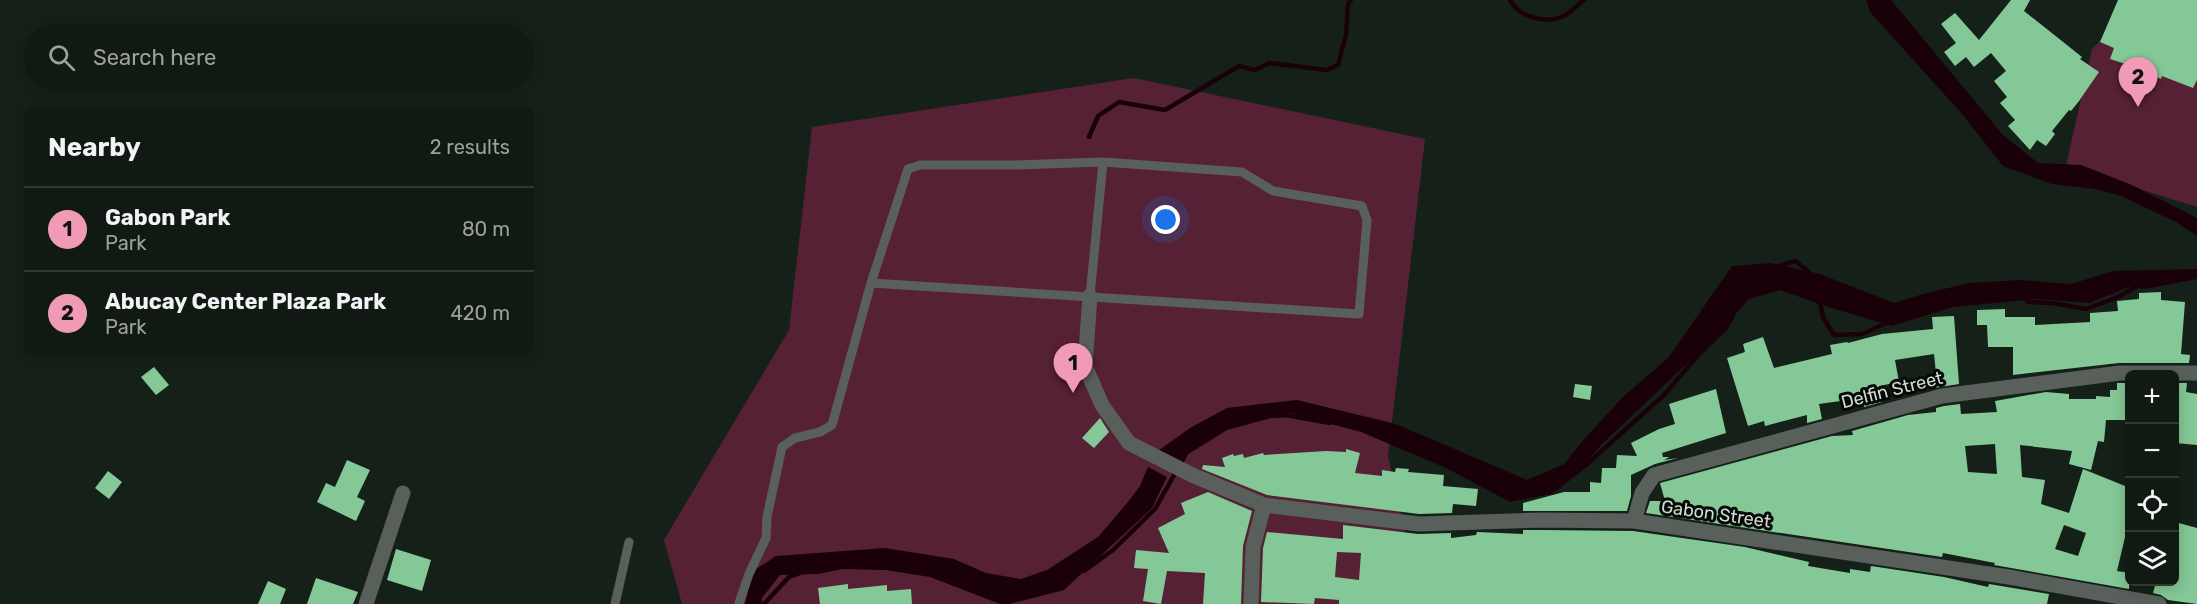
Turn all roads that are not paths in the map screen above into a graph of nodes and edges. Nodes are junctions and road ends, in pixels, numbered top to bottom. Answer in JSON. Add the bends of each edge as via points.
{"nodes":[{"id":1,"x":1103,"y":162,"type":"junction"},
{"id":2,"x":870,"y":283,"type":"junction"},
{"id":3,"x":1090,"y":296,"type":"junction"},
{"id":4,"x":2197,"y":373,"type":"edge"},
{"id":5,"x":403,"y":493,"type":"dead end"},
{"id":6,"x":1264,"y":505,"type":"junction"},
{"id":7,"x":1634,"y":521,"type":"junction"},
{"id":8,"x":629,"y":542,"type":"dead end"},
{"id":9,"x":740,"y":603,"type":"edge"},
{"id":10,"x":366,"y":604,"type":"edge"},
{"id":11,"x":615,"y":604,"type":"edge"},
{"id":12,"x":1251,"y":604,"type":"edge"},
{"id":13,"x":2159,"y":604,"type":"edge"}],
"edges":[{"from":1,"to":2,"type":"lane","via":[[920,165],[908,169]]},
{"from":1,"to":3,"type":"lane"},
{"from":1,"to":3,"type":"lane","via":[[1242,172],[1273,191],[1362,206],[1367,220],[1359,314]]},
{"from":2,"to":3,"type":"lane"},
{"from":2,"to":9,"type":"lane","via":[[832,425],[795,438],[782,447],[766,538],[748,574]]},
{"from":3,"to":6,"type":"street","name":"Gabon Street","via":[[1085,366],[1102,405],[1130,443],[1192,475]]},
{"from":4,"to":7,"type":"street","name":"Delfin Street","via":[[2121,373],[1942,396],[1654,475],[1642,493]]},
{"from":5,"to":10,"type":"street"},
{"from":6,"to":7,"type":"street","name":"Gabon Street","via":[[1419,524]]},
{"from":6,"to":12,"type":"street","via":[[1253,547]]},
{"from":7,"to":13,"type":"street","name":"Gabon Street","via":[[2009,577]]},
{"from":8,"to":11,"type":"lane"}]}
